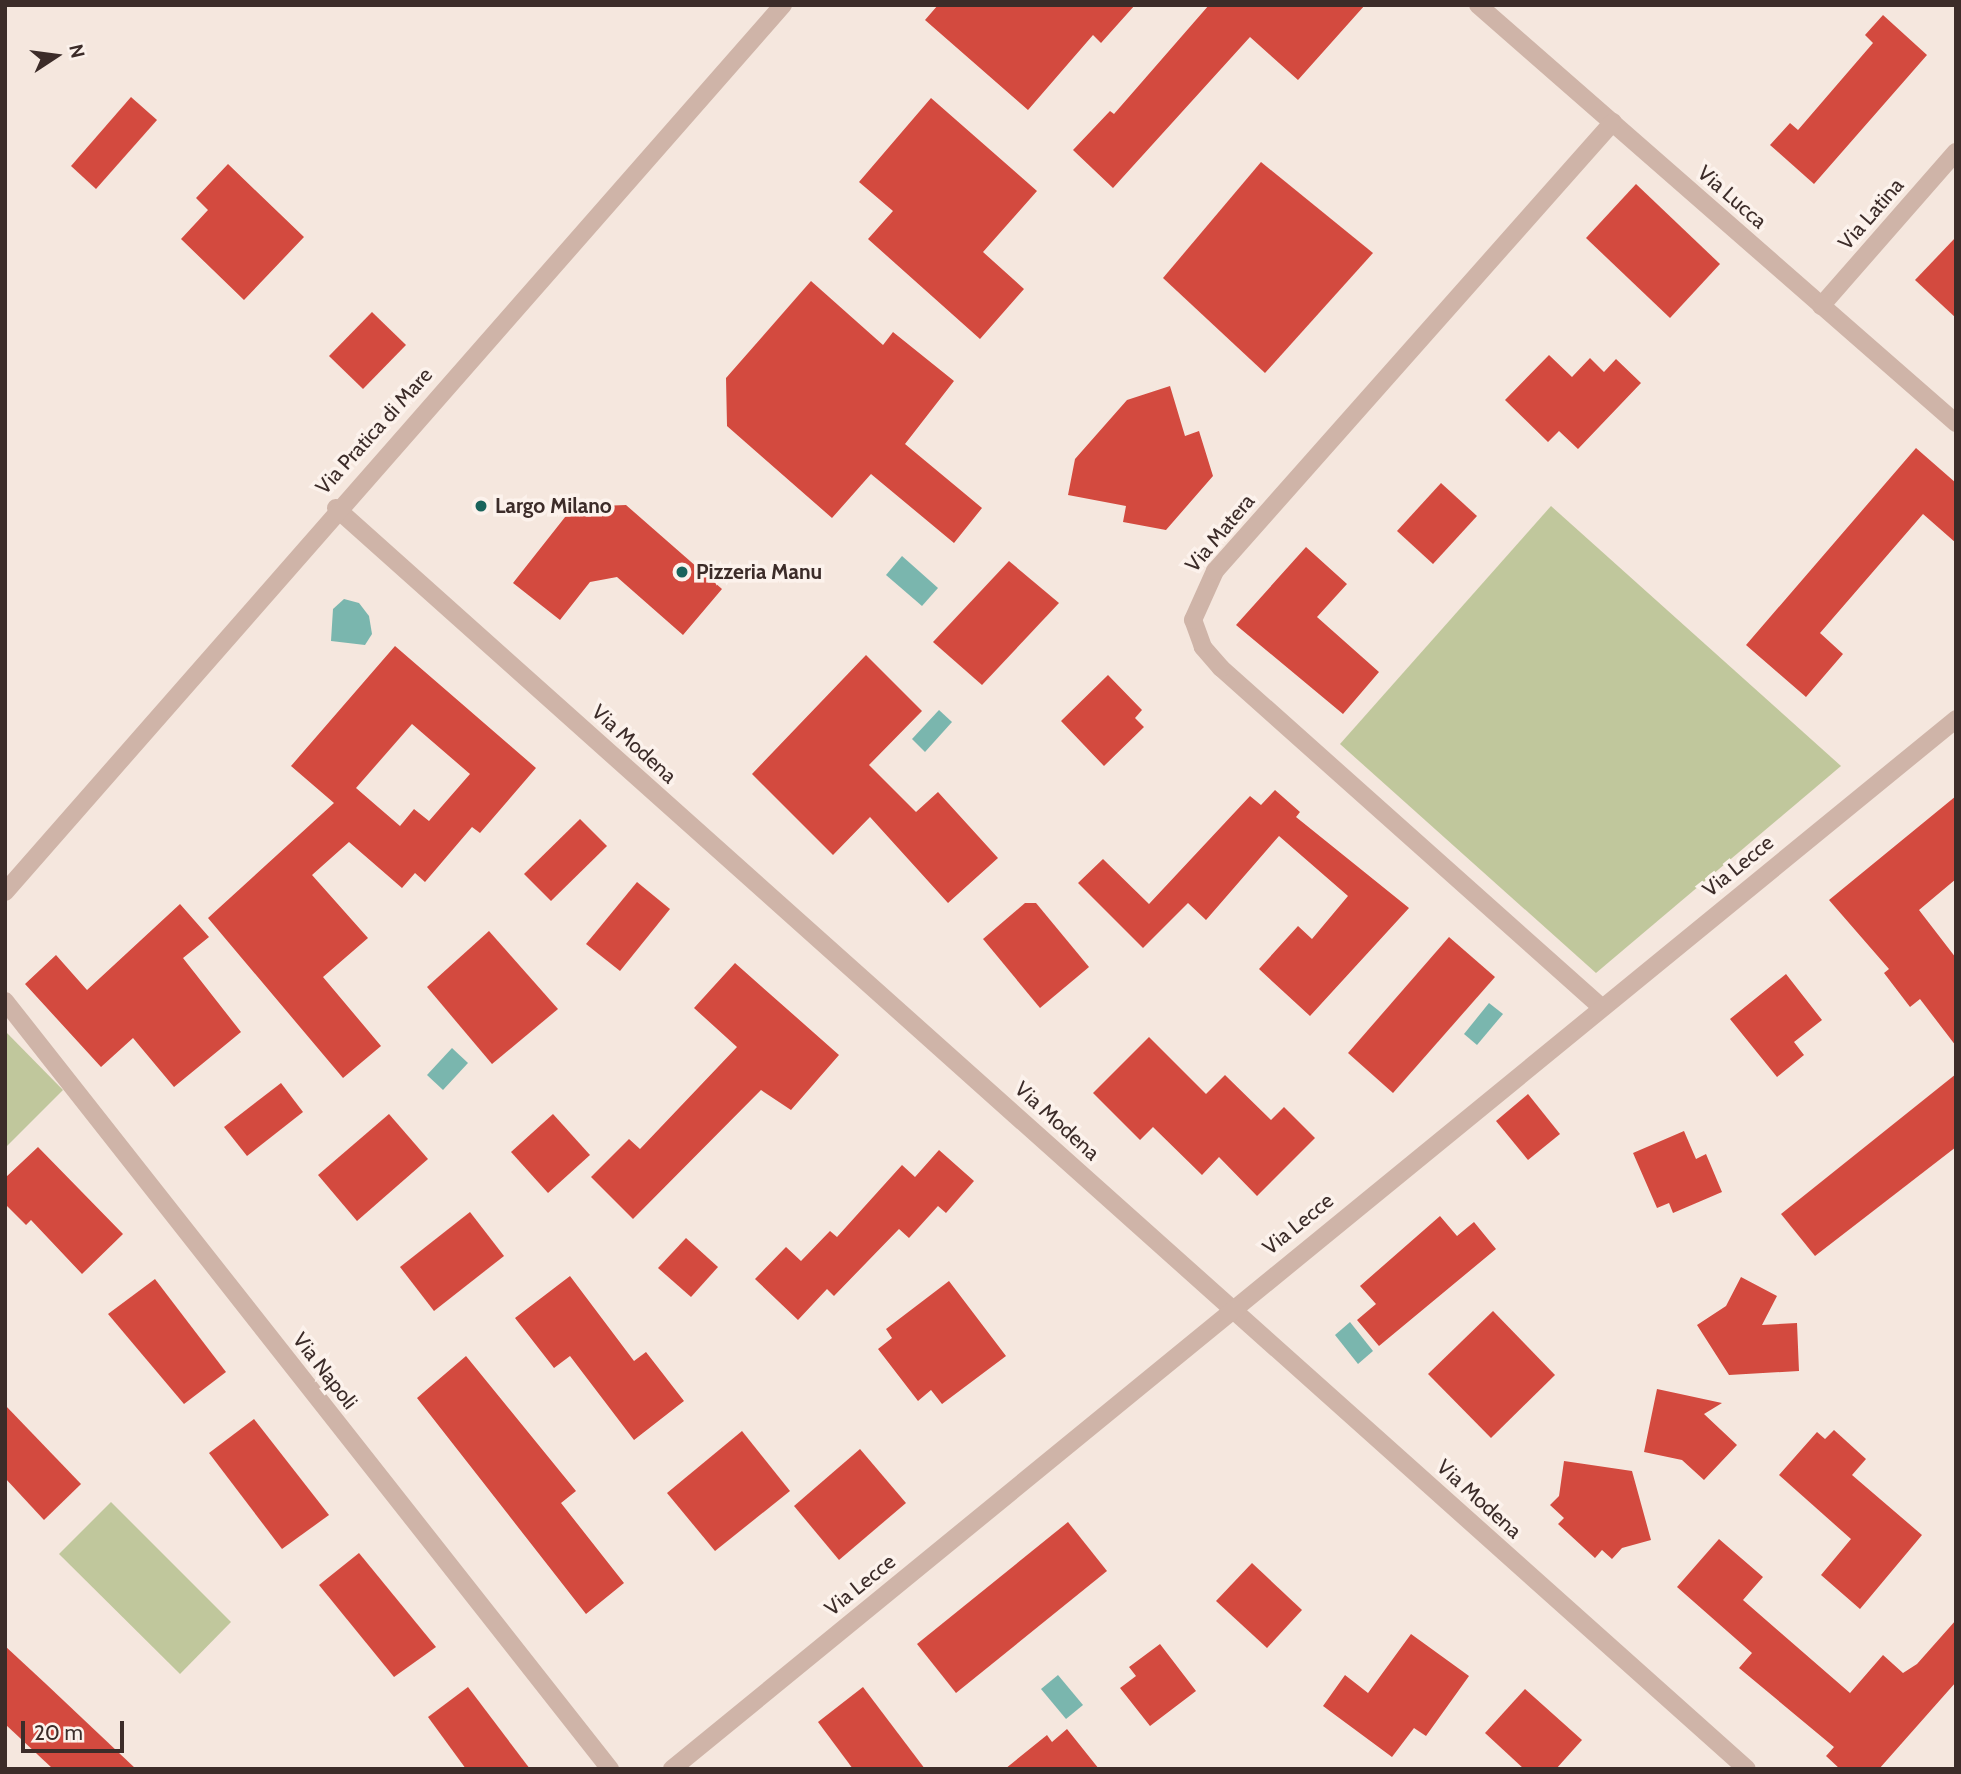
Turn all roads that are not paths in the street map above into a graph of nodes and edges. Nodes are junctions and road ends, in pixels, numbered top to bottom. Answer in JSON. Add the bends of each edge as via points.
{"nodes":[{"id":1,"x":783,"y":5,"type":"edge"},
{"id":2,"x":1478,"y":5,"type":"edge"},
{"id":3,"x":1613,"y":122,"type":"junction"},
{"id":4,"x":1956,"y":152,"type":"edge"},
{"id":5,"x":1821,"y":306,"type":"junction"},
{"id":6,"x":1956,"y":424,"type":"edge"},
{"id":7,"x":336,"y":508,"type":"junction"},
{"id":8,"x":1956,"y":719,"type":"edge"},
{"id":9,"x":5,"y":892,"type":"edge"},
{"id":10,"x":5,"y":1001,"type":"edge"},
{"id":11,"x":1600,"y":1006,"type":"junction"},
{"id":12,"x":1232,"y":1308,"type":"junction"},
{"id":13,"x":610,"y":1769,"type":"edge"},
{"id":14,"x":672,"y":1769,"type":"edge"},
{"id":15,"x":1747,"y":1769,"type":"edge"}],
"edges":[{"from":1,"to":7,"type":"street","name":"Via Pratica di Mare"},
{"from":2,"to":3,"type":"street","name":"Via Lucca"},
{"from":3,"to":5,"type":"street","name":"Via Lucca"},
{"from":3,"to":11,"type":"street","name":"Via Matera","via":[[1214,571],[1193,620],[1199,640],[1221,668]]},
{"from":4,"to":5,"type":"street","name":"Via Latina"},
{"from":5,"to":6,"type":"street","name":"Via Lucca"},
{"from":7,"to":9,"type":"street","name":"Via Pratica di Mare"},
{"from":7,"to":12,"type":"street","name":"Via Modena"},
{"from":8,"to":11,"type":"street","name":"Via Lecce"},
{"from":10,"to":13,"type":"street","name":"Via Napoli"},
{"from":11,"to":12,"type":"street","name":"Via Lecce"},
{"from":12,"to":14,"type":"street","name":"Via Lecce"},
{"from":12,"to":15,"type":"street","name":"Via Modena"}]}
